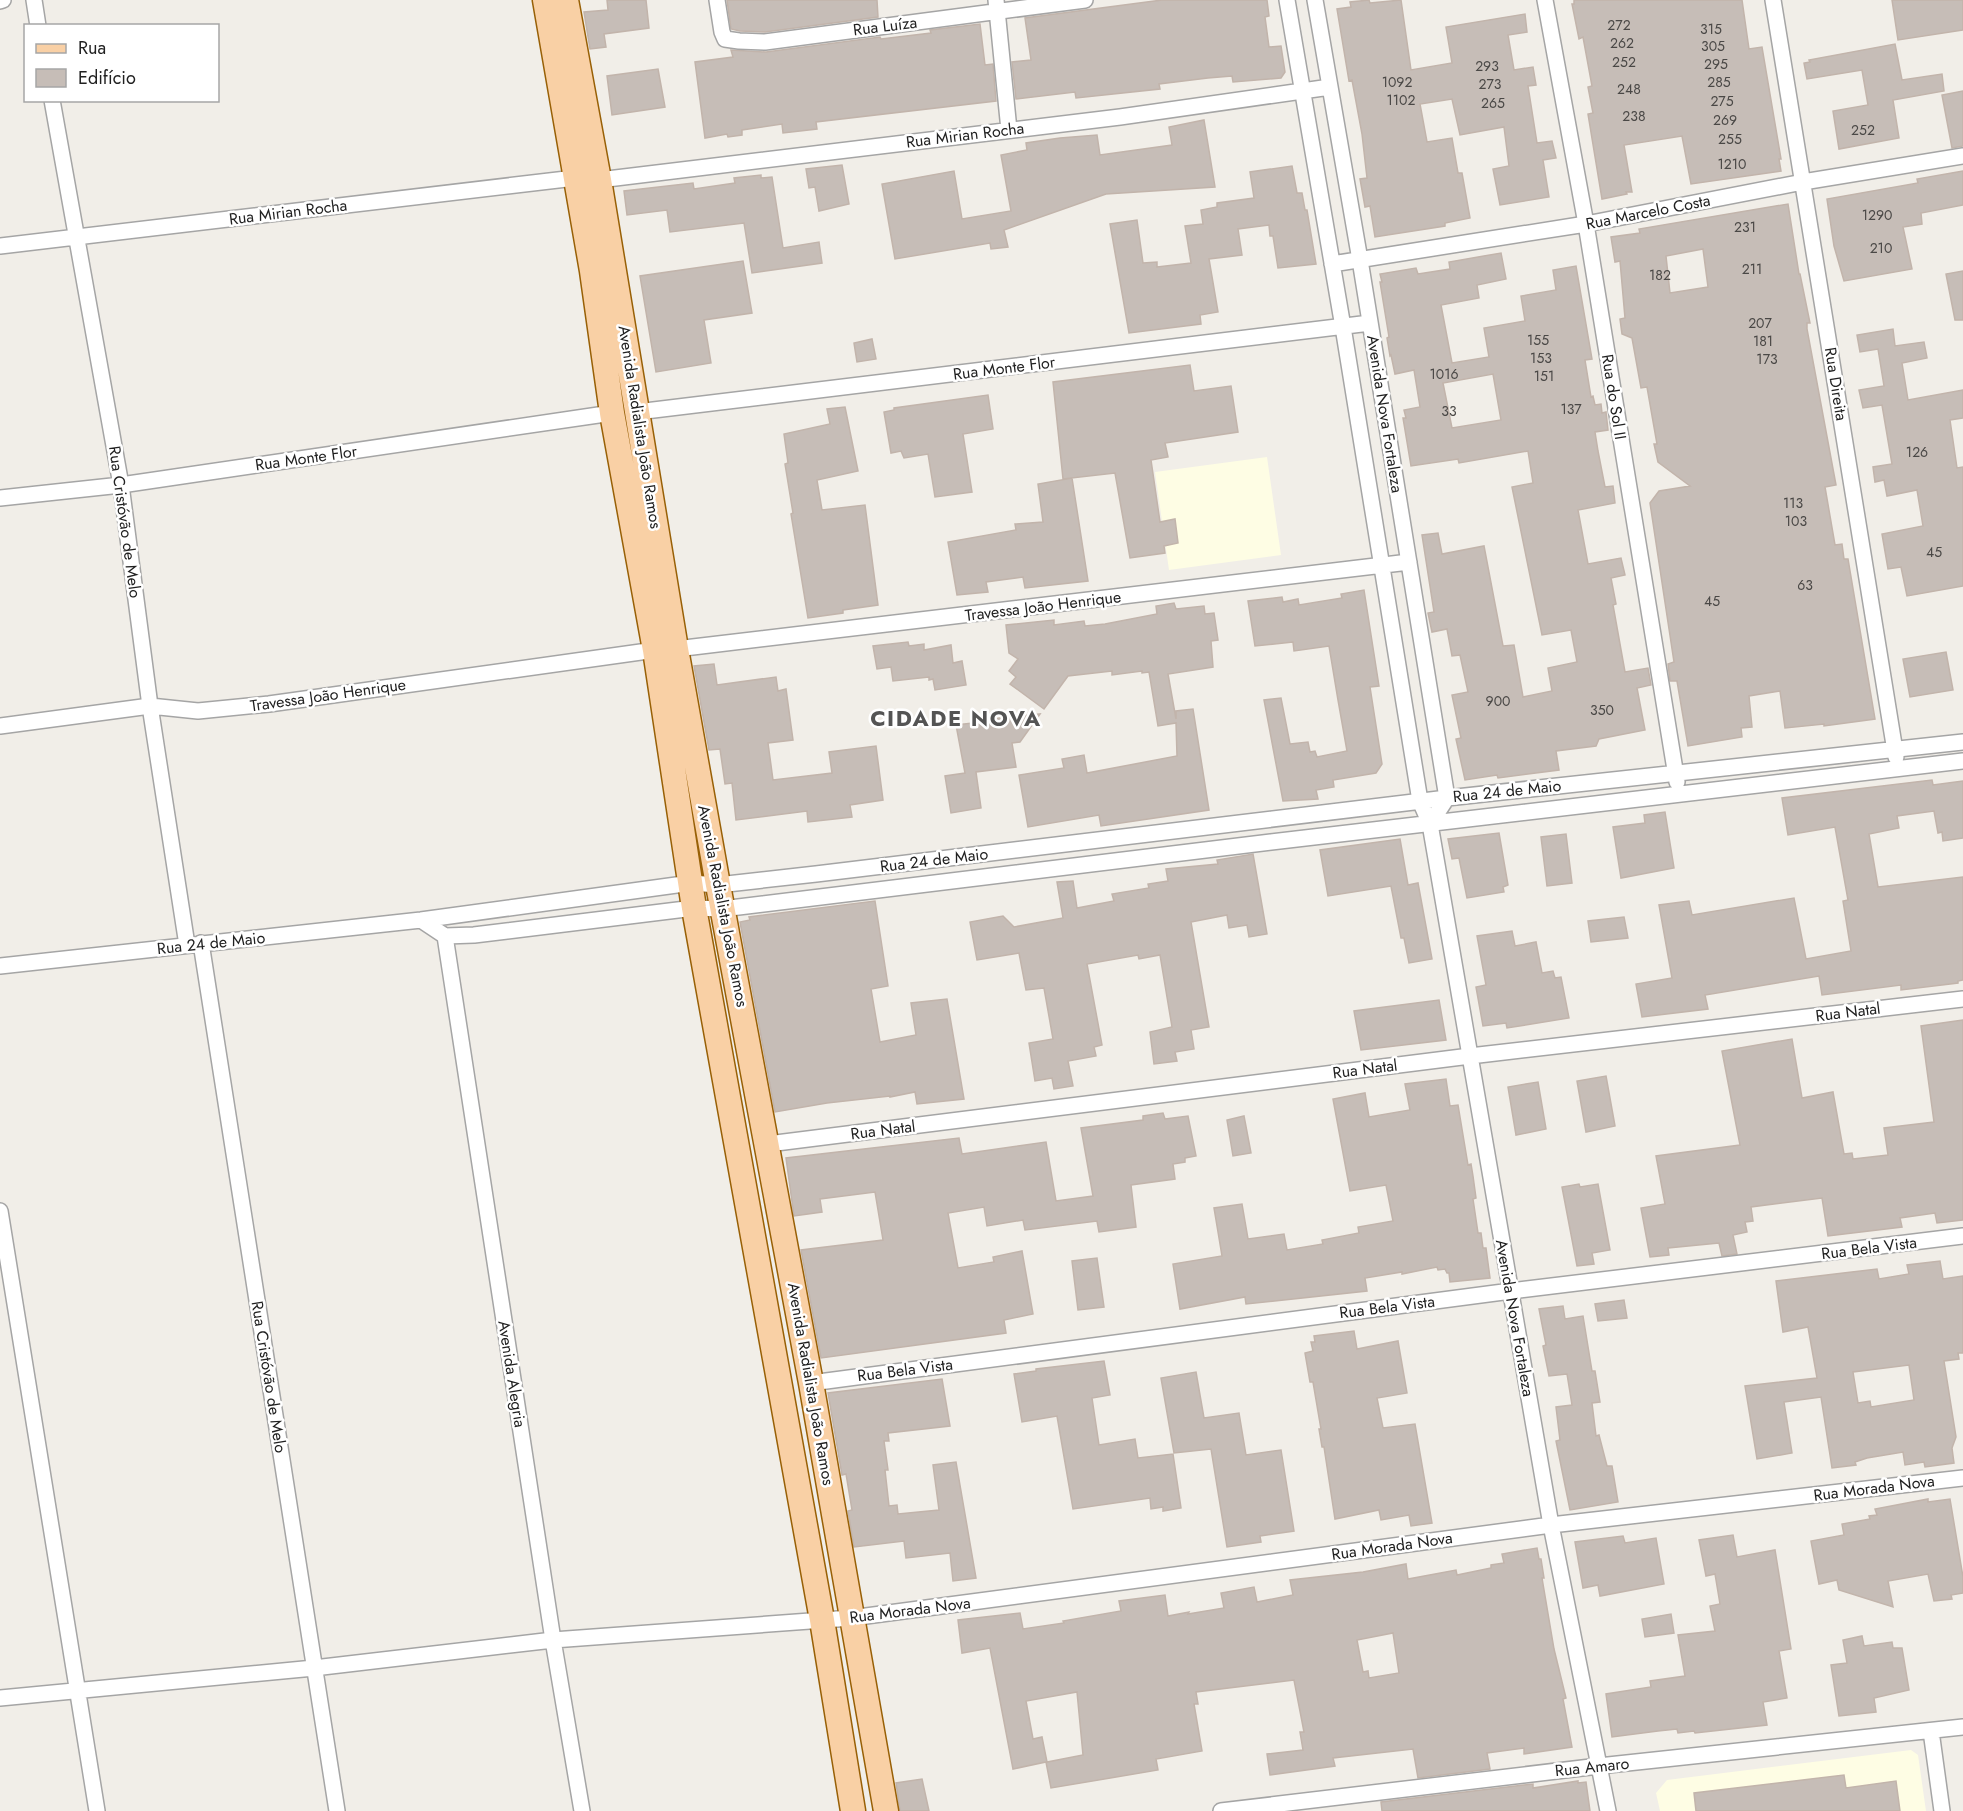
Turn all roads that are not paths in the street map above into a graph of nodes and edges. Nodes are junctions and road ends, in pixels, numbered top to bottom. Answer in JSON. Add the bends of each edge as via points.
{"nodes":[{"id":1,"x":33,"y":0,"type":"edge"},
{"id":2,"x":545,"y":0,"type":"edge"},
{"id":3,"x":566,"y":0,"type":"edge"},
{"id":4,"x":717,"y":0,"type":"edge"},
{"id":5,"x":1085,"y":0,"type":"edge"},
{"id":6,"x":1287,"y":0,"type":"edge"},
{"id":7,"x":1315,"y":0,"type":"edge"},
{"id":8,"x":1545,"y":0,"type":"edge"},
{"id":9,"x":1773,"y":0,"type":"edge"},
{"id":10,"x":997,"y":6,"type":"edge"},
{"id":11,"x":38,"y":24,"type":"edge"},
{"id":12,"x":1330,"y":87,"type":"junction"},
{"id":13,"x":1303,"y":90,"type":"junction"},
{"id":14,"x":52,"y":102,"type":"edge"},
{"id":15,"x":1009,"y":129,"type":"junction"},
{"id":16,"x":1963,"y":156,"type":"edge"},
{"id":17,"x":575,"y":177,"type":"junction"},
{"id":18,"x":599,"y":180,"type":"junction"},
{"id":19,"x":1803,"y":182,"type":"junction"},
{"id":20,"x":1586,"y":224,"type":"junction"},
{"id":21,"x":76,"y":237,"type":"junction"},
{"id":22,"x":0,"y":246,"type":"edge"},
{"id":23,"x":1360,"y":260,"type":"junction"},
{"id":24,"x":1332,"y":264,"type":"junction"},
{"id":25,"x":1370,"y":323,"type":"junction"},
{"id":26,"x":1343,"y":327,"type":"junction"},
{"id":27,"x":637,"y":412,"type":"junction"},
{"id":28,"x":612,"y":413,"type":"junction"},
{"id":29,"x":122,"y":485,"type":"junction"},
{"id":30,"x":0,"y":498,"type":"edge"},
{"id":31,"x":1409,"y":562,"type":"junction"},
{"id":32,"x":1381,"y":565,"type":"junction"},
{"id":33,"x":666,"y":650,"type":"junction"},
{"id":34,"x":150,"y":706,"type":"junction"},
{"id":35,"x":0,"y":726,"type":"edge"},
{"id":36,"x":1963,"y":742,"type":"edge"},
{"id":37,"x":1896,"y":748,"type":"junction"},
{"id":38,"x":1963,"y":761,"type":"edge"},
{"id":39,"x":1897,"y":769,"type":"junction"},
{"id":40,"x":1676,"y":773,"type":"junction"},
{"id":41,"x":1679,"y":794,"type":"junction"},
{"id":42,"x":1447,"y":798,"type":"junction"},
{"id":43,"x":1420,"y":801,"type":"junction"},
{"id":44,"x":1268,"y":819,"type":"junction"},
{"id":45,"x":1430,"y":824,"type":"junction"},
{"id":46,"x":1271,"y":842,"type":"junction"},
{"id":47,"x":1052,"y":845,"type":"junction"},
{"id":48,"x":1055,"y":868,"type":"junction"},
{"id":49,"x":816,"y":874,"type":"junction"},
{"id":50,"x":691,"y":883,"type":"junction"},
{"id":51,"x":718,"y":885,"type":"junction"},
{"id":52,"x":819,"y":896,"type":"junction"},
{"id":53,"x":694,"y":908,"type":"junction"},
{"id":54,"x":723,"y":909,"type":"junction"},
{"id":55,"x":421,"y":920,"type":"junction"},
{"id":56,"x":445,"y":936,"type":"junction"},
{"id":57,"x":194,"y":944,"type":"junction"},
{"id":58,"x":0,"y":966,"type":"edge"},
{"id":59,"x":1963,"y":999,"type":"edge"},
{"id":60,"x":1470,"y":1056,"type":"junction"},
{"id":61,"x":768,"y":1144,"type":"junction"},
{"id":62,"x":0,"y":1211,"type":"edge"},
{"id":63,"x":1963,"y":1236,"type":"edge"},
{"id":64,"x":1511,"y":1291,"type":"junction"},
{"id":65,"x":811,"y":1383,"type":"junction"},
{"id":66,"x":1963,"y":1478,"type":"edge"},
{"id":67,"x":1551,"y":1525,"type":"junction"},
{"id":68,"x":851,"y":1618,"type":"junction"},
{"id":69,"x":822,"y":1620,"type":"junction"},
{"id":70,"x":553,"y":1640,"type":"junction"},
{"id":71,"x":314,"y":1668,"type":"junction"},
{"id":72,"x":78,"y":1691,"type":"junction"},
{"id":73,"x":0,"y":1698,"type":"edge"},
{"id":74,"x":1963,"y":1727,"type":"edge"},
{"id":75,"x":1931,"y":1731,"type":"junction"},
{"id":76,"x":1599,"y":1766,"type":"junction"},
{"id":77,"x":98,"y":1811,"type":"edge"},
{"id":78,"x":338,"y":1811,"type":"edge"},
{"id":79,"x":582,"y":1811,"type":"edge"},
{"id":80,"x":853,"y":1811,"type":"edge"},
{"id":81,"x":886,"y":1811,"type":"edge"},
{"id":82,"x":1221,"y":1811,"type":"edge"},
{"id":83,"x":1608,"y":1811,"type":"edge"},
{"id":84,"x":1942,"y":1811,"type":"edge"}],
"edges":[{"from":1,"to":11,"type":"street"},
{"from":2,"to":17,"type":"main road","name":"Avenida Radialista João Ramos"},
{"from":3,"to":18,"type":"main road","name":"Avenida Radialista João Ramos"},
{"from":4,"to":10,"type":"street","name":"Rua Luíza","via":[[725,39],[765,42]]},
{"from":5,"to":10,"type":"street","name":"Rua Luíza"},
{"from":6,"to":13,"type":"street","name":"Avenida Nova Fortaleza"},
{"from":7,"to":12,"type":"street","name":"Avenida Nova Fortaleza"},
{"from":8,"to":20,"type":"street","name":"Rua do Sol II"},
{"from":9,"to":19,"type":"street","name":"Rua Direita"},
{"from":10,"to":15,"type":"street"},
{"from":12,"to":13,"type":"street","name":"Rua Mirian Rocha"},
{"from":12,"to":23,"type":"street","name":"Avenida Nova Fortaleza"},
{"from":13,"to":15,"type":"street","name":"Rua Mirian Rocha"},
{"from":13,"to":24,"type":"street","name":"Avenida Nova Fortaleza"},
{"from":14,"to":21,"type":"street","name":"Rua Cristóvão de Melo"},
{"from":15,"to":18,"type":"street","name":"Rua Mirian Rocha"},
{"from":16,"to":19,"type":"street","name":"Rua Marcelo Costa"},
{"from":17,"to":21,"type":"street","name":"Rua Mirian Rocha"},
{"from":17,"to":28,"type":"main road","name":"Avenida Radialista João Ramos"},
{"from":18,"to":27,"type":"main road","name":"Avenida Radialista João Ramos"},
{"from":19,"to":20,"type":"street","name":"Rua Marcelo Costa"},
{"from":19,"to":37,"type":"street","name":"Rua Direita"},
{"from":20,"to":23,"type":"street","name":"Rua Marcelo Costa"},
{"from":20,"to":40,"type":"street","name":"Rua do Sol II"},
{"from":21,"to":22,"type":"street","name":"Rua Mirian Rocha"},
{"from":21,"to":29,"type":"street","name":"Rua Cristóvão de Melo"},
{"from":23,"to":24,"type":"street","name":"Rua Marcelo Costa"},
{"from":23,"to":25,"type":"street","name":"Avenida Nova Fortaleza"},
{"from":24,"to":26,"type":"street","name":"Avenida Nova Fortaleza"},
{"from":25,"to":26,"type":"street","name":"Rua Monte Flor"},
{"from":25,"to":31,"type":"street","name":"Avenida Nova Fortaleza"},
{"from":26,"to":27,"type":"street","name":"Rua Monte Flor"},
{"from":26,"to":32,"type":"street","name":"Avenida Nova Fortaleza"},
{"from":27,"to":33,"type":"main road","name":"Avenida Radialista João Ramos"},
{"from":28,"to":29,"type":"street","name":"Rua Monte Flor"},
{"from":28,"to":33,"type":"main road","name":"Avenida Radialista João Ramos"},
{"from":29,"to":30,"type":"street","name":"Rua Monte Flor"},
{"from":29,"to":34,"type":"street","name":"Rua Cristóvão de Melo"},
{"from":31,"to":32,"type":"street","name":"Travessa João Henrique"},
{"from":31,"to":42,"type":"street","name":"Avenida Nova Fortaleza"},
{"from":32,"to":33,"type":"street","name":"Travessa João Henrique"},
{"from":32,"to":43,"type":"street","name":"Avenida Nova Fortaleza"},
{"from":33,"to":34,"type":"street","name":"Travessa João Henrique","via":[[269,704],[198,711]]},
{"from":33,"to":50,"type":"main road","name":"Avenida Radialista João Ramos"},
{"from":33,"to":51,"type":"main road","name":"Avenida Radialista João Ramos"},
{"from":34,"to":35,"type":"street","name":"Travessa João Henrique"},
{"from":34,"to":57,"type":"street","name":"Rua Cristóvão de Melo"},
{"from":36,"to":37,"type":"street","name":"Rua 24 de Maio"},
{"from":37,"to":39,"type":"street","name":"Rua Direita"},
{"from":37,"to":40,"type":"street","name":"Rua 24 de Maio"},
{"from":38,"to":39,"type":"street","name":"Rua 24 de Maio"},
{"from":39,"to":41,"type":"street","name":"Rua 24 de Maio"},
{"from":40,"to":41,"type":"street","name":"Rua do Sol II"},
{"from":40,"to":42,"type":"street","name":"Rua 24 de Maio"},
{"from":41,"to":45,"type":"street","name":"Rua 24 de Maio"},
{"from":42,"to":43,"type":"street","name":"Rua 24 de Maio"},
{"from":42,"to":45,"type":"street"},
{"from":43,"to":44,"type":"street","name":"Rua 24 de Maio"},
{"from":43,"to":45,"type":"street","name":"Avenida Nova Fortaleza"},
{"from":44,"to":46,"type":"street"},
{"from":44,"to":47,"type":"street","name":"Rua 24 de Maio"},
{"from":45,"to":46,"type":"street","name":"Rua 24 de Maio"},
{"from":45,"to":60,"type":"street","name":"Avenida Nova Fortaleza"},
{"from":46,"to":48,"type":"street","name":"Rua 24 de Maio"},
{"from":47,"to":48,"type":"street"},
{"from":47,"to":49,"type":"street","name":"Rua 24 de Maio"},
{"from":48,"to":52,"type":"street","name":"Rua 24 de Maio"},
{"from":49,"to":51,"type":"street","name":"Rua 24 de Maio"},
{"from":49,"to":52,"type":"street"},
{"from":50,"to":51,"type":"street","name":"Rua 24 de Maio"},
{"from":50,"to":53,"type":"main road","name":"Avenida Radialista João Ramos"},
{"from":50,"to":55,"type":"street","name":"Rua 24 de Maio"},
{"from":51,"to":54,"type":"main road","name":"Avenida Radialista João Ramos"},
{"from":52,"to":54,"type":"street","name":"Rua 24 de Maio"},
{"from":53,"to":54,"type":"street","name":"Rua 24 de Maio"},
{"from":53,"to":56,"type":"street","name":"Rua 24 de Maio"},
{"from":53,"to":69,"type":"main road","name":"Avenida Radialista João Ramos"},
{"from":54,"to":61,"type":"main road","name":"Avenida Radialista João Ramos"},
{"from":55,"to":56,"type":"street"},
{"from":55,"to":57,"type":"street","name":"Rua 24 de Maio"},
{"from":56,"to":70,"type":"street","name":"Avenida Alegria"},
{"from":57,"to":58,"type":"street","name":"Rua 24 de Maio"},
{"from":57,"to":71,"type":"street","name":"Rua Cristóvão de Melo"},
{"from":59,"to":60,"type":"street","name":"Rua Natal"},
{"from":60,"to":61,"type":"street","name":"Rua Natal"},
{"from":60,"to":64,"type":"street","name":"Avenida Nova Fortaleza"},
{"from":61,"to":65,"type":"main road","name":"Avenida Radialista João Ramos"},
{"from":62,"to":72,"type":"street"},
{"from":63,"to":64,"type":"street","name":"Rua Bela Vista"},
{"from":64,"to":65,"type":"street","name":"Rua Bela Vista"},
{"from":64,"to":67,"type":"street","name":"Avenida Nova Fortaleza"},
{"from":65,"to":68,"type":"main road","name":"Avenida Radialista João Ramos"},
{"from":66,"to":67,"type":"street","name":"Rua Morada Nova"},
{"from":67,"to":68,"type":"street","name":"Rua Morada Nova"},
{"from":67,"to":76,"type":"street","name":"Avenida Nova Fortaleza"},
{"from":68,"to":69,"type":"street","name":"Rua Morada Nova"},
{"from":68,"to":81,"type":"main road","name":"Avenida Radialista João Ramos"},
{"from":69,"to":70,"type":"street","name":"Rua Morada Nova"},
{"from":69,"to":80,"type":"main road","name":"Avenida Radialista João Ramos"},
{"from":70,"to":71,"type":"street","name":"Rua Morada Nova"},
{"from":70,"to":79,"type":"street","name":"Avenida Alegria"},
{"from":71,"to":72,"type":"street","name":"Rua Morada Nova"},
{"from":71,"to":78,"type":"street","name":"Rua Cristóvão de Melo"},
{"from":72,"to":73,"type":"street","name":"Rua Morada Nova"},
{"from":72,"to":77,"type":"street"},
{"from":74,"to":75,"type":"street","name":"Rua Amaro"},
{"from":75,"to":76,"type":"street","name":"Rua Amaro"},
{"from":75,"to":84,"type":"street"},
{"from":76,"to":82,"type":"street","name":"Rua Amaro"},
{"from":76,"to":83,"type":"street","name":"Avenida Nova Fortaleza"}]}
